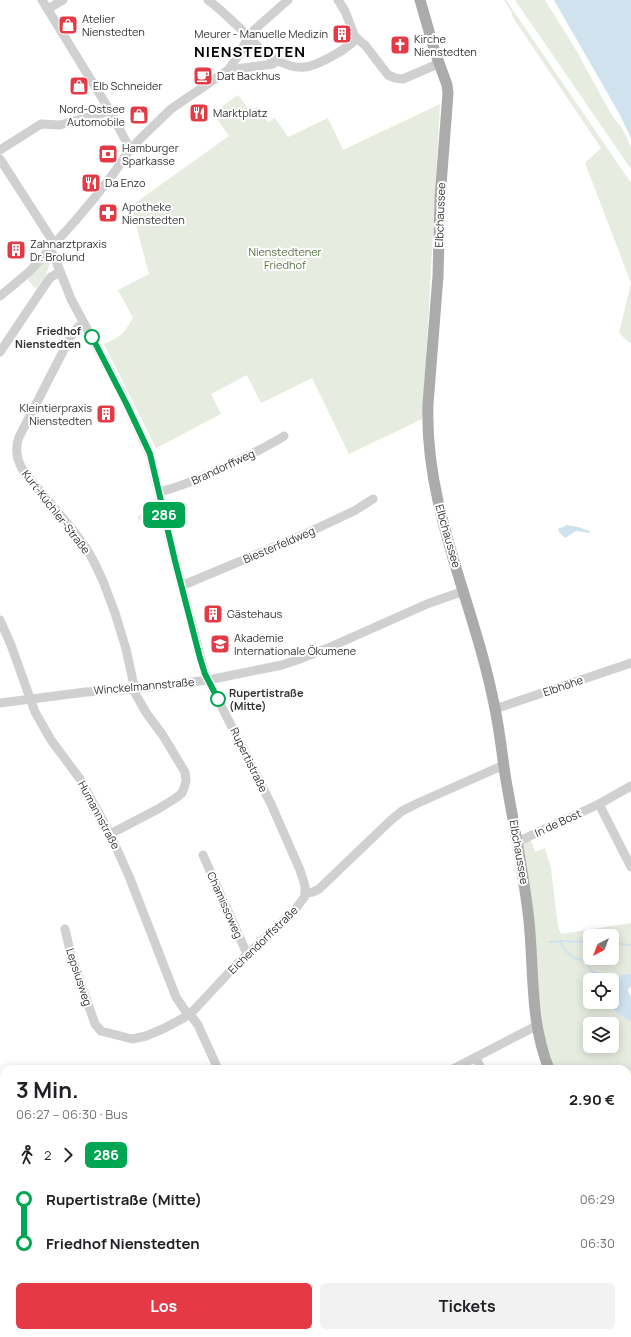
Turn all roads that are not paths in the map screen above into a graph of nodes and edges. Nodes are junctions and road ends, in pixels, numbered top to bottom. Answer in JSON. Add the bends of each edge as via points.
{"nodes":[{"id":1,"x":42,"y":0,"type":"edge"},
{"id":2,"x":63,"y":0,"type":"edge"},
{"id":3,"x":208,"y":0,"type":"edge"},
{"id":4,"x":288,"y":0,"type":"edge"},
{"id":5,"x":338,"y":0,"type":"edge"},
{"id":6,"x":420,"y":0,"type":"edge"},
{"id":7,"x":48,"y":9,"type":"junction"},
{"id":8,"x":249,"y":36,"type":"junction"},
{"id":9,"x":357,"y":38,"type":"junction"},
{"id":10,"x":277,"y":61,"type":"junction"},
{"id":11,"x":440,"y":63,"type":"junction"},
{"id":12,"x":228,"y":70,"type":"junction"},
{"id":13,"x":110,"y":111,"type":"junction"},
{"id":14,"x":130,"y":149,"type":"junction"},
{"id":15,"x":0,"y":150,"type":"edge"},
{"id":16,"x":0,"y":159,"type":"edge"},
{"id":17,"x":52,"y":246,"type":"junction"},
{"id":18,"x":60,"y":272,"type":"junction"},
{"id":19,"x":0,"y":296,"type":"edge"},
{"id":20,"x":84,"y":323,"type":"junction"},
{"id":21,"x":0,"y":352,"type":"edge"},
{"id":22,"x":284,"y":436,"type":"dead end"},
{"id":23,"x":159,"y":492,"type":"junction"},
{"id":24,"x":373,"y":499,"type":"dead end"},
{"id":25,"x":181,"y":586,"type":"junction"},
{"id":26,"x":464,"y":591,"type":"junction"},
{"id":27,"x":0,"y":620,"type":"edge"},
{"id":28,"x":631,"y":663,"type":"edge"},
{"id":29,"x":208,"y":680,"type":"junction"},
{"id":30,"x":135,"y":689,"type":"junction"},
{"id":31,"x":29,"y":699,"type":"junction"},
{"id":32,"x":0,"y":703,"type":"edge"},
{"id":33,"x":495,"y":709,"type":"junction"},
{"id":34,"x":504,"y":765,"type":"junction"},
{"id":35,"x":631,"y":786,"type":"edge"},
{"id":36,"x":599,"y":804,"type":"junction"},
{"id":37,"x":110,"y":834,"type":"junction"},
{"id":38,"x":517,"y":842,"type":"junction"},
{"id":39,"x":203,"y":855,"type":"dead end"},
{"id":40,"x":631,"y":867,"type":"edge"},
{"id":41,"x":305,"y":893,"type":"junction"},
{"id":42,"x":65,"y":929,"type":"dead end"},
{"id":43,"x":247,"y":954,"type":"junction"},
{"id":44,"x":190,"y":1014,"type":"junction"},
{"id":45,"x":94,"y":1024,"type":"joint"},
{"id":46,"x":536,"y":1026,"type":"junction"},
{"id":47,"x":476,"y":1057,"type":"junction"},
{"id":48,"x":216,"y":1065,"type":"edge"},
{"id":49,"x":461,"y":1065,"type":"edge"},
{"id":50,"x":479,"y":1065,"type":"edge"},
{"id":51,"x":547,"y":1065,"type":"edge"}],
"edges":[{"from":1,"to":7,"type":"street"},
{"from":2,"to":7,"type":"street"},
{"from":3,"to":8,"type":"street"},
{"from":4,"to":8,"type":"street"},
{"from":5,"to":9,"type":"street"},
{"from":6,"to":11,"type":"main road","name":"Elbchaussee"},
{"from":7,"to":13,"type":"street"},
{"from":8,"to":10,"type":"street"},
{"from":8,"to":12,"type":"street"},
{"from":9,"to":10,"type":"street","via":[[342,50],[308,67],[302,68]]},
{"from":9,"to":11,"type":"street","via":[[393,78],[406,78]]},
{"from":10,"to":12,"type":"street","via":[[273,64]]},
{"from":11,"to":26,"type":"main road","name":"Elbchaussee","via":[[447,85],[448,106],[427,424],[437,498]]},
{"from":12,"to":14,"type":"street","via":[[171,109]]},
{"from":13,"to":14,"type":"street"},
{"from":13,"to":15,"type":"street","via":[[60,126],[41,124]]},
{"from":14,"to":17,"type":"street","via":[[96,196]]},
{"from":16,"to":17,"type":"street","name":"Rupertistraße"},
{"from":17,"to":18,"type":"street","name":"Rupertistraße"},
{"from":17,"to":19,"type":"street","via":[[26,274]]},
{"from":18,"to":20,"type":"street","name":"Rupertistraße"},
{"from":18,"to":21,"type":"street","via":[[47,282]]},
{"from":20,"to":23,"type":"street","name":"Rupertistraße","via":[[142,435],[150,454]]},
{"from":20,"to":30,"type":"street","name":"Kurt-Küchler-Straße","via":[[74,331],[18,437],[16,454],[24,472],[72,529],[93,560],[115,613]]},
{"from":22,"to":23,"type":"street","name":"Brandorffweg","via":[[215,472]]},
{"from":23,"to":25,"type":"street","name":"Rupertistraße"},
{"from":24,"to":25,"type":"street","name":"Biesterfeldweg","via":[[305,534]]},
{"from":25,"to":29,"type":"street","name":"Rupertistraße"},
{"from":26,"to":29,"type":"street","name":"Winckelmannstraße","via":[[427,604],[297,660]]},
{"from":26,"to":33,"type":"main road","name":"Elbchaussee"},
{"from":27,"to":31,"type":"street","name":"Humannstraße"},
{"from":28,"to":33,"type":"street","name":"Elbhöhe"},
{"from":29,"to":30,"type":"street","name":"Winckelmannstraße"},
{"from":29,"to":41,"type":"street","name":"Rupertistraße","via":[[279,821],[304,881]]},
{"from":30,"to":31,"type":"street","name":"Winckelmannstraße"},
{"from":30,"to":37,"type":"street","name":"Kurt-Küchler-Straße","via":[[147,714],[184,769],[186,781],[182,793],[169,803]]},
{"from":31,"to":32,"type":"street","name":"Winckelmannstraße"},
{"from":31,"to":37,"type":"street","name":"Humannstraße","via":[[43,727],[80,779]]},
{"from":33,"to":34,"type":"main road","name":"Elbchaussee"},
{"from":34,"to":38,"type":"main road","name":"Elbchaussee"},
{"from":34,"to":41,"type":"street","via":[[402,811],[319,889]]},
{"from":35,"to":36,"type":"street","name":"In de Bost"},
{"from":36,"to":38,"type":"street","name":"In de Bost"},
{"from":36,"to":40,"type":"street"},
{"from":37,"to":44,"type":"street","name":"Humannstraße","via":[[176,997]]},
{"from":38,"to":46,"type":"main road","name":"Elbchaussee","via":[[529,921]]},
{"from":39,"to":43,"type":"street","name":"Chamissoweg"},
{"from":41,"to":43,"type":"street","name":"Eichendorffstraße","via":[[296,910]]},
{"from":42,"to":45,"type":"street","name":"Lepsiusweg"},
{"from":43,"to":44,"type":"street","name":"Eichendorffstraße"},
{"from":44,"to":45,"type":"street","name":"Eichendorffstraße","via":[[165,1028],[139,1038],[124,1038],[101,1030]]},
{"from":44,"to":48,"type":"street","name":"Humannstraße","via":[[200,1029]]},
{"from":46,"to":47,"type":"street"},
{"from":46,"to":51,"type":"main road","name":"Elbchaussee"},
{"from":47,"to":49,"type":"street"},
{"from":47,"to":50,"type":"street"}]}
